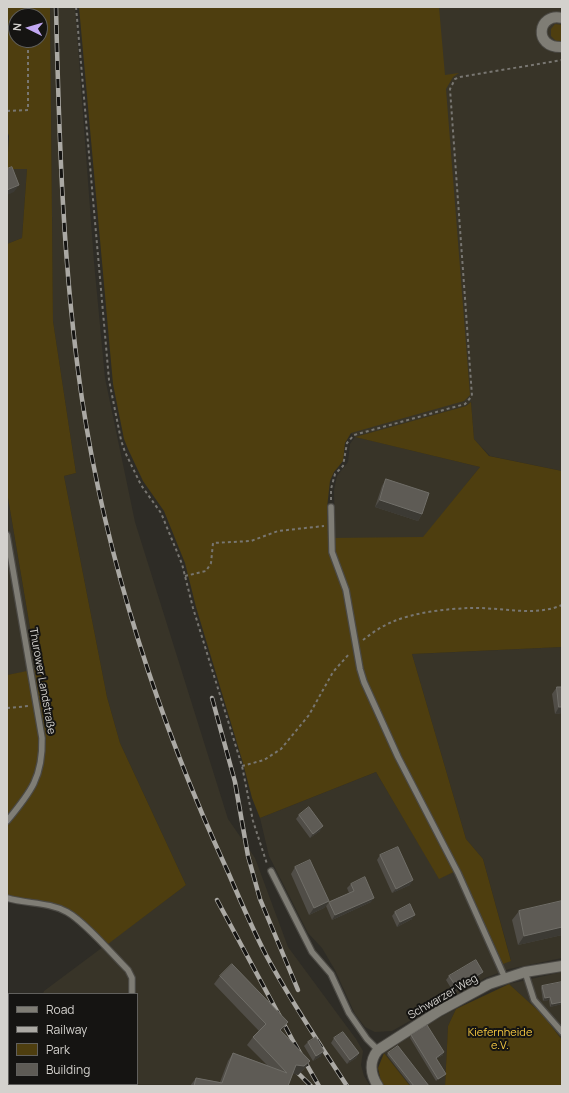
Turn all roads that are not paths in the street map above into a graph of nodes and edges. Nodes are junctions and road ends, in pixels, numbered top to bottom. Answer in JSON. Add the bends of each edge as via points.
{"nodes":[{"id":1,"x":562,"y":18,"type":"edge"},
{"id":2,"x":562,"y":47,"type":"edge"},
{"id":3,"x":331,"y":507,"type":"road end"},
{"id":4,"x":7,"y":535,"type":"edge"},
{"id":5,"x":7,"y":821,"type":"edge"},
{"id":6,"x":271,"y":871,"type":"road end"},
{"id":7,"x":7,"y":898,"type":"edge"},
{"id":8,"x":562,"y":966,"type":"edge"},
{"id":9,"x":525,"y":972,"type":"junction"},
{"id":10,"x":505,"y":978,"type":"junction"},
{"id":11,"x":132,"y":993,"type":"edge"},
{"id":12,"x":562,"y":1032,"type":"edge"},
{"id":13,"x":378,"y":1050,"type":"junction"},
{"id":14,"x":378,"y":1086,"type":"edge"}],
"edges":[{"from":1,"to":2,"type":"street","via":[[551,18],[542,26],[543,40],[547,44]]},
{"from":3,"to":10,"type":"lane","via":[[332,552],[346,590],[364,682],[395,750],[458,873]]},
{"from":4,"to":5,"type":"lane","name":"Thurower Landstraße","via":[[42,738],[43,758],[29,792]]},
{"from":6,"to":13,"type":"lane","via":[[312,952],[331,974],[349,1013]]},
{"from":7,"to":11,"type":"lane","via":[[52,906],[68,912],[128,970],[132,978]]},
{"from":8,"to":9,"type":"street","name":"Schwarzer Weg"},
{"from":9,"to":10,"type":"street","name":"Schwarzer Weg"},
{"from":9,"to":12,"type":"lane","via":[[534,1000]]},
{"from":10,"to":13,"type":"street","name":"Schwarzer Weg","via":[[439,1011]]},
{"from":13,"to":14,"type":"street","via":[[371,1065]]}]}
